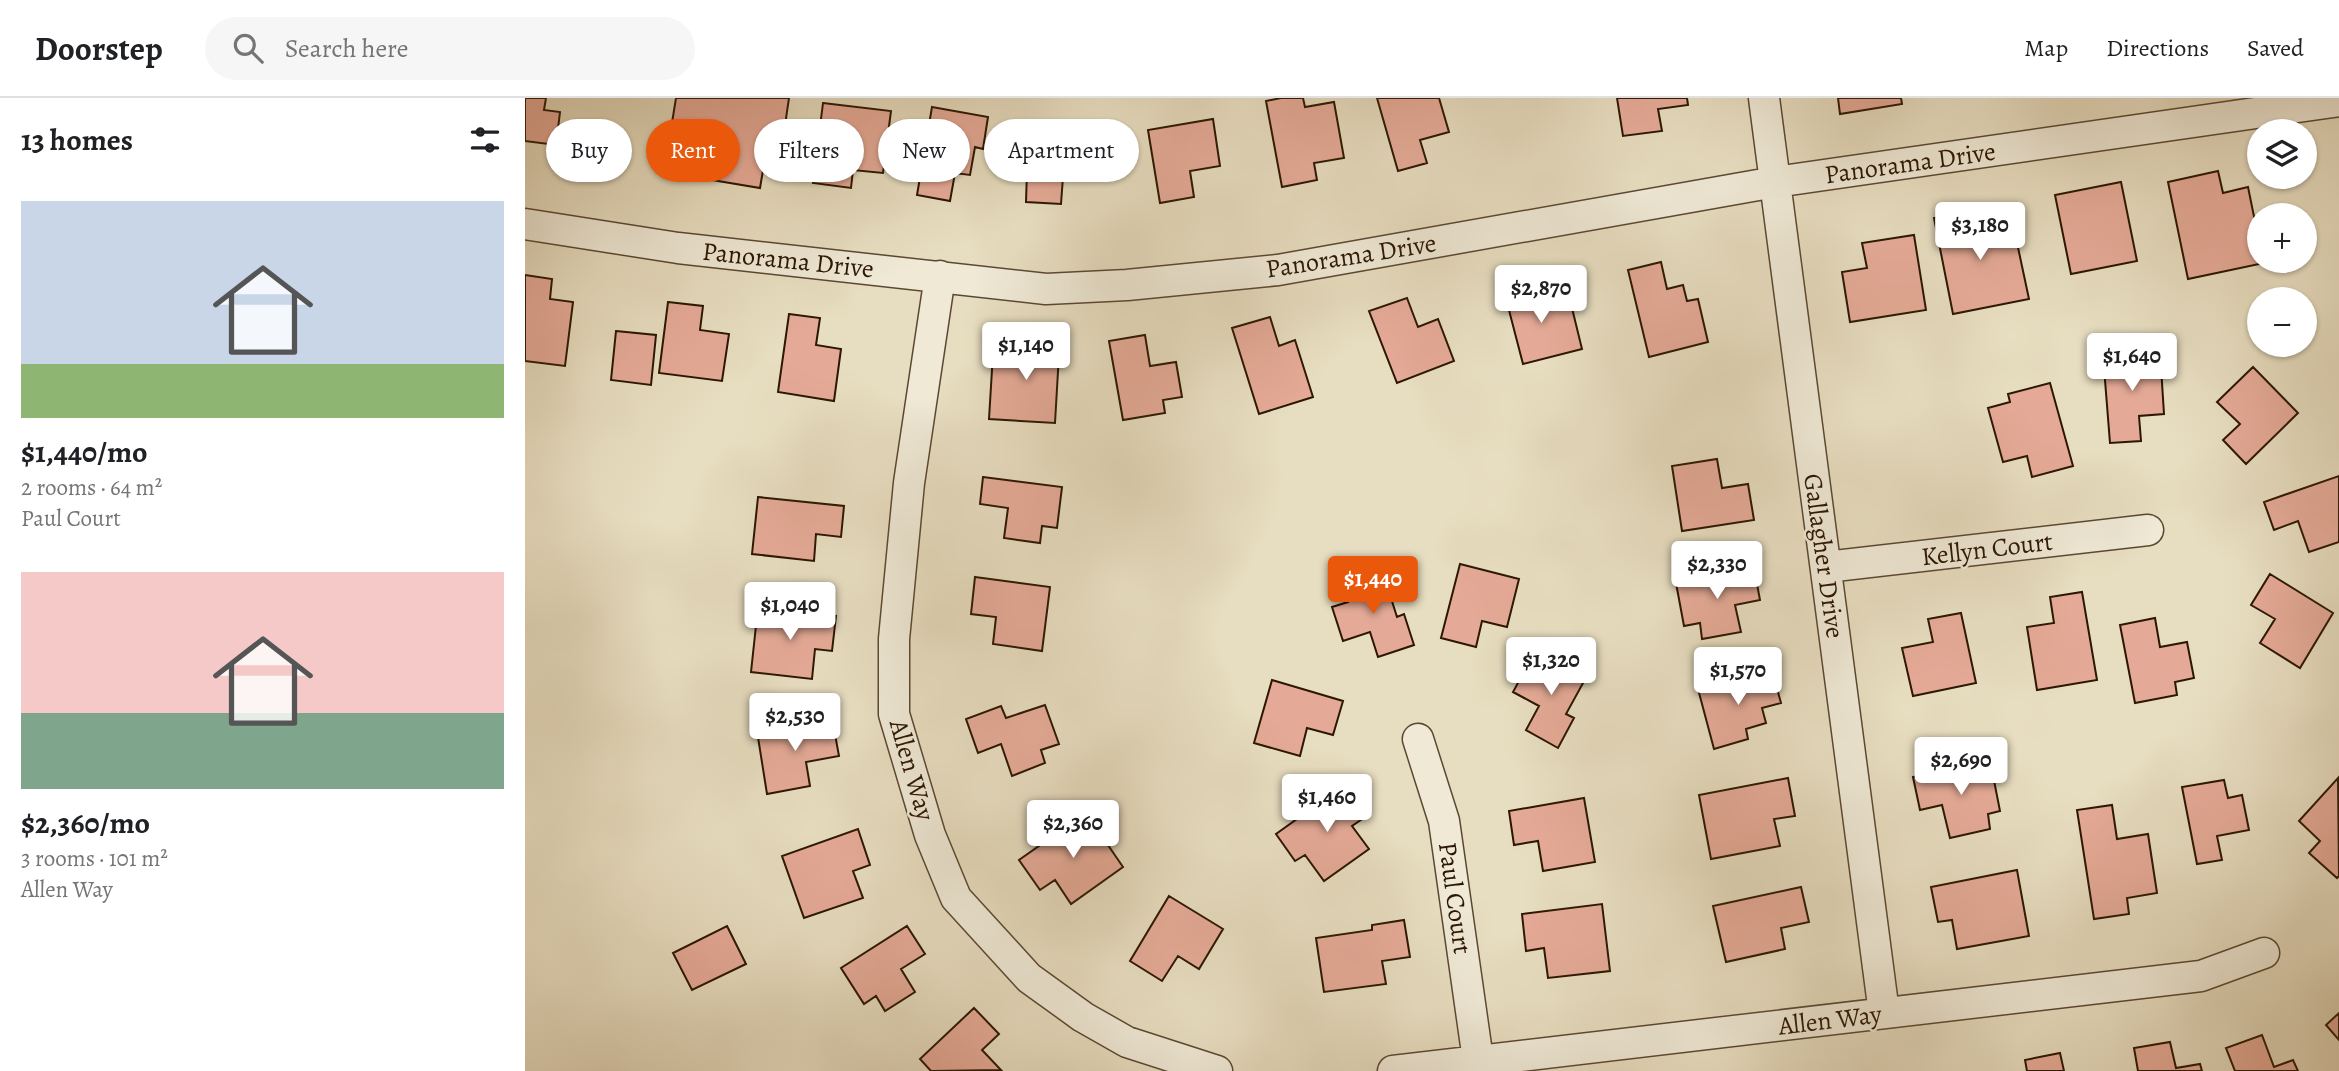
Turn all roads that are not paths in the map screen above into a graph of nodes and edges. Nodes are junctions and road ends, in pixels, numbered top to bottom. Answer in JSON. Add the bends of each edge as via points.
{"nodes":[{"id":1,"x":1764,"y":98,"type":"edge"},
{"id":2,"x":2339,"y":101,"type":"edge"},
{"id":3,"x":1775,"y":182,"type":"junction"},
{"id":4,"x":525,"y":223,"type":"edge"},
{"id":5,"x":940,"y":276,"type":"junction"},
{"id":6,"x":2148,"y":530,"type":"dead end"},
{"id":7,"x":1826,"y":567,"type":"junction"},
{"id":8,"x":1418,"y":739,"type":"dead end"},
{"id":9,"x":2264,"y":953,"type":"dead end"},
{"id":10,"x":1884,"y":1013,"type":"junction"},
{"id":11,"x":1478,"y":1060,"type":"junction"},
{"id":12,"x":1217,"y":1071,"type":"edge"},
{"id":13,"x":1393,"y":1071,"type":"edge"}],
"edges":[{"from":1,"to":3,"type":"street","name":"Gallagher Drive"},
{"from":2,"to":3,"type":"street","name":"Panorama Drive"},
{"from":3,"to":5,"type":"street","name":"Panorama Drive","via":[[1278,270],[1047,289]]},
{"from":3,"to":7,"type":"street","name":"Gallagher Drive"},
{"from":4,"to":5,"type":"street","name":"Panorama Drive","via":[[678,248]]},
{"from":5,"to":12,"type":"street","name":"Allen Way","via":[[909,483],[894,639],[894,715],[930,835],[956,898],[1029,978],[1127,1042]]},
{"from":6,"to":7,"type":"street","name":"Kellyn Court"},
{"from":7,"to":10,"type":"street","name":"Gallagher Drive"},
{"from":8,"to":11,"type":"street","name":"Paul Court","via":[[1444,821]]},
{"from":9,"to":10,"type":"street","name":"Allen Way","via":[[2201,976]]},
{"from":10,"to":11,"type":"street","name":"Allen Way"},
{"from":11,"to":13,"type":"street","name":"Allen Way"}]}
